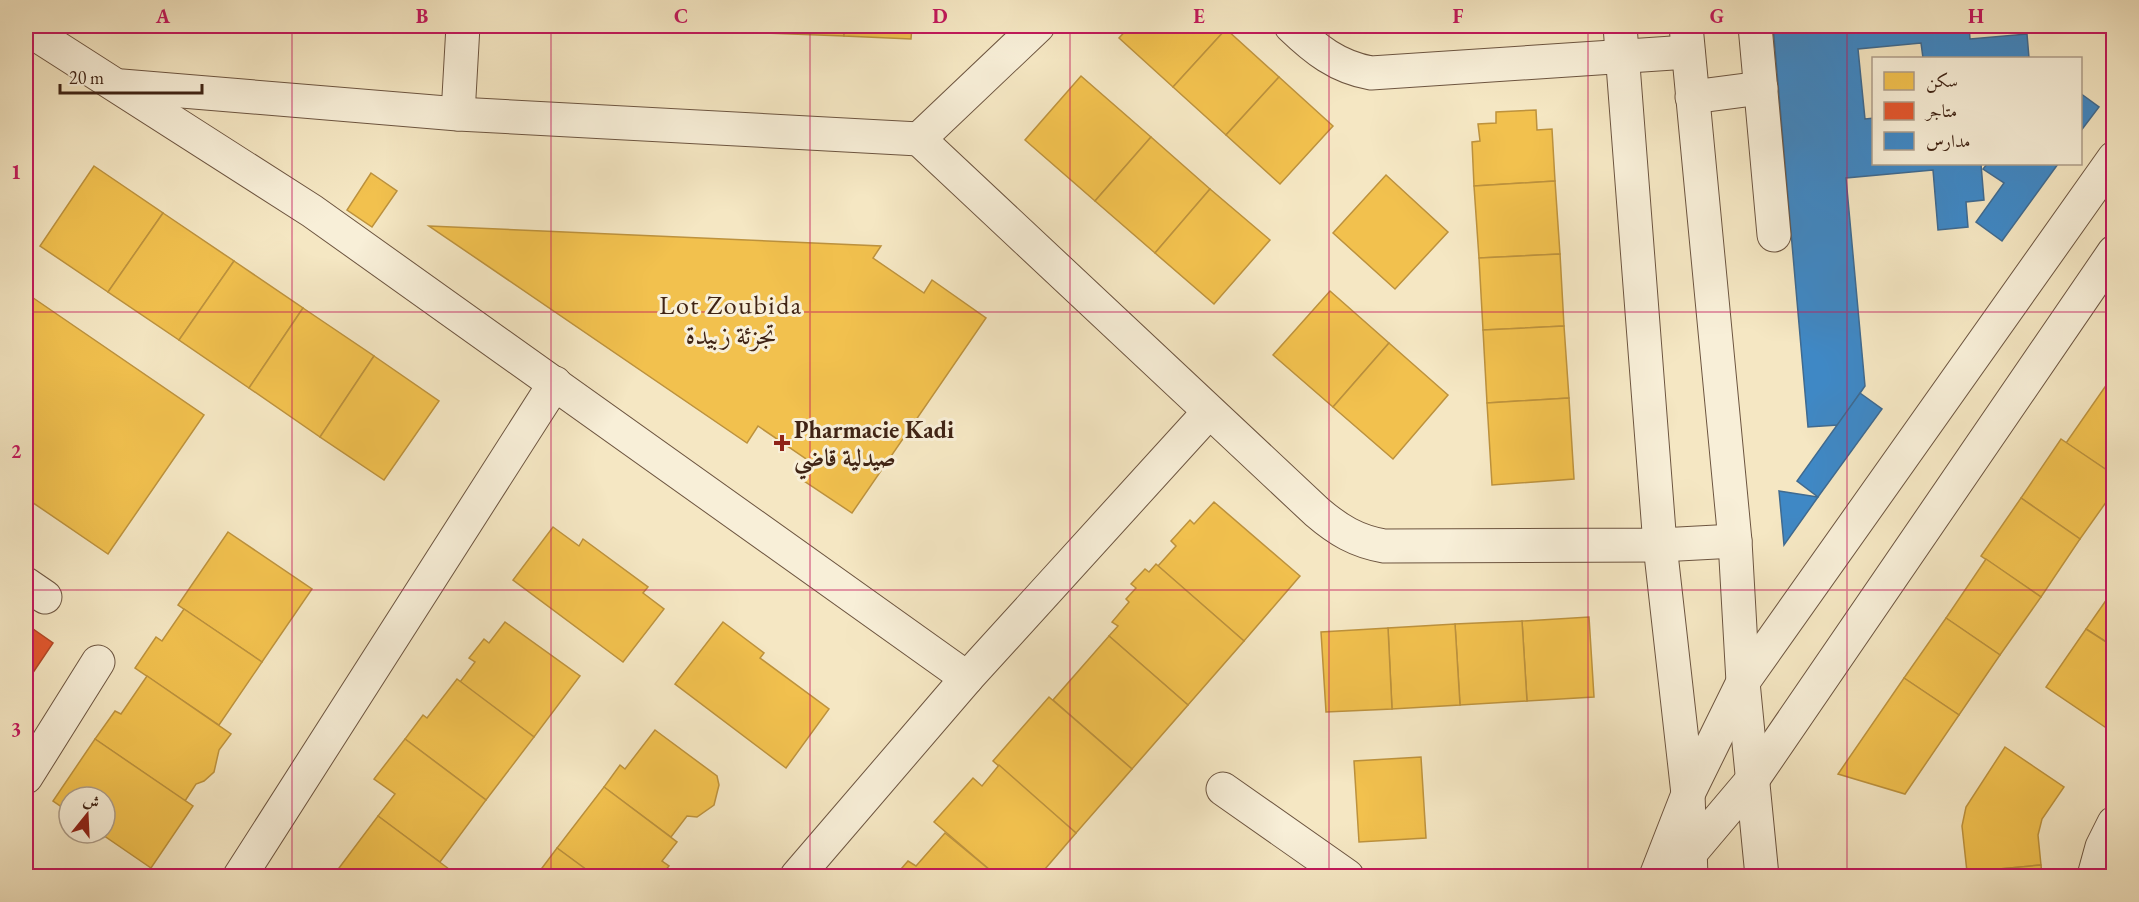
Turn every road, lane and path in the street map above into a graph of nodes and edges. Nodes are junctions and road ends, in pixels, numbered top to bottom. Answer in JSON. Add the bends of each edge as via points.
{"nodes":[{"id":1,"x":463,"y":26,"type":"edge"},
{"id":2,"x":1038,"y":26,"type":"edge"},
{"id":3,"x":1291,"y":26,"type":"edge"},
{"id":4,"x":1620,"y":26,"type":"edge"},
{"id":5,"x":1755,"y":26,"type":"edge"},
{"id":6,"x":26,"y":28,"type":"edge"},
{"id":7,"x":1687,"y":39,"type":"edge"},
{"id":8,"x":1623,"y":58,"type":"junction"},
{"id":9,"x":117,"y":85,"type":"junction"},
{"id":10,"x":1761,"y":88,"type":"junction"},
{"id":11,"x":1692,"y":97,"type":"junction"},
{"id":12,"x":458,"y":114,"type":"junction"},
{"id":13,"x":919,"y":139,"type":"junction"},
{"id":14,"x":2114,"y":158,"type":"edge"},
{"id":15,"x":1774,"y":235,"type":"dead end"},
{"id":16,"x":2114,"y":252,"type":"edge"},
{"id":17,"x":555,"y":383,"type":"junction"},
{"id":18,"x":1209,"y":412,"type":"junction"},
{"id":19,"x":1735,"y":541,"type":"junction"},
{"id":20,"x":1660,"y":545,"type":"junction"},
{"id":21,"x":99,"y":662,"type":"dead end"},
{"id":22,"x":967,"y":678,"type":"junction"},
{"id":23,"x":1743,"y":682,"type":"junction"},
{"id":24,"x":26,"y":777,"type":"edge"},
{"id":25,"x":1753,"y":779,"type":"junction"},
{"id":26,"x":1223,"y":789,"type":"dead end"},
{"id":27,"x":1688,"y":794,"type":"junction"},
{"id":28,"x":2114,"y":823,"type":"edge"},
{"id":29,"x":1682,"y":870,"type":"edge"},
{"id":30,"x":240,"y":876,"type":"edge"},
{"id":31,"x":797,"y":876,"type":"edge"},
{"id":32,"x":1347,"y":876,"type":"edge"},
{"id":33,"x":1656,"y":876,"type":"edge"},
{"id":34,"x":1762,"y":876,"type":"edge"},
{"id":35,"x":2094,"y":876,"type":"edge"}],
"edges":[{"from":1,"to":12,"type":"street"},
{"from":2,"to":13,"type":"street"},
{"from":3,"to":8,"type":"street","via":[[1342,66],[1371,73]]},
{"from":4,"to":8,"type":"street"},
{"from":5,"to":10,"type":"street"},
{"from":6,"to":9,"type":"street"},
{"from":7,"to":8,"type":"street"},
{"from":7,"to":11,"type":"street"},
{"from":8,"to":20,"type":"street"},
{"from":9,"to":12,"type":"street"},
{"from":9,"to":17,"type":"street","via":[[312,211]]},
{"from":10,"to":11,"type":"street"},
{"from":10,"to":15,"type":"street"},
{"from":11,"to":19,"type":"street"},
{"from":12,"to":13,"type":"street"},
{"from":13,"to":18,"type":"street"},
{"from":14,"to":23,"type":"street"},
{"from":16,"to":25,"type":"street"},
{"from":17,"to":22,"type":"street"},
{"from":17,"to":30,"type":"street"},
{"from":18,"to":20,"type":"street","via":[[1337,530],[1369,543]]},
{"from":18,"to":22,"type":"street"},
{"from":19,"to":20,"type":"street"},
{"from":19,"to":23,"type":"street"},
{"from":20,"to":27,"type":"street"},
{"from":21,"to":24,"type":"street"},
{"from":22,"to":31,"type":"street"},
{"from":23,"to":25,"type":"street"},
{"from":23,"to":27,"type":"street"},
{"from":25,"to":29,"type":"street"},
{"from":25,"to":34,"type":"street"},
{"from":26,"to":32,"type":"street"},
{"from":27,"to":29,"type":"street"},
{"from":27,"to":33,"type":"street"},
{"from":28,"to":35,"type":"street"}]}
